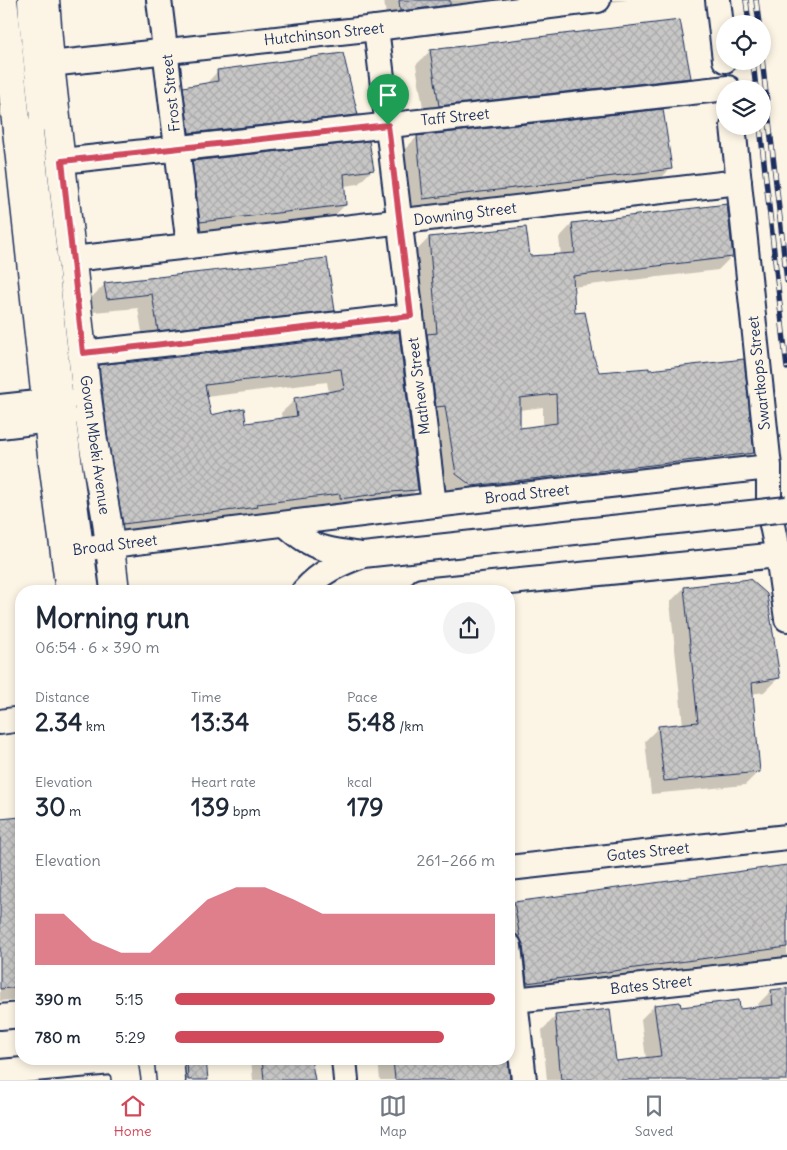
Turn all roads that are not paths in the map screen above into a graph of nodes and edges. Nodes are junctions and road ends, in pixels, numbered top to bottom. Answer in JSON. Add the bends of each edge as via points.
{"nodes":[{"id":1,"x":15,"y":0,"type":"edge"},
{"id":2,"x":30,"y":0,"type":"edge"},
{"id":3,"x":45,"y":0,"type":"edge"},
{"id":4,"x":159,"y":0,"type":"edge"},
{"id":5,"x":598,"y":0,"type":"edge"},
{"id":6,"x":718,"y":0,"type":"edge"},
{"id":7,"x":720,"y":15,"type":"edge"},
{"id":8,"x":3,"y":17,"type":"edge"},
{"id":9,"x":376,"y":28,"type":"junction"},
{"id":10,"x":166,"y":51,"type":"junction"},
{"id":11,"x":50,"y":64,"type":"junction"},
{"id":12,"x":716,"y":89,"type":"edge"},
{"id":13,"x":388,"y":125,"type":"junction"},
{"id":14,"x":734,"y":135,"type":"edge"},
{"id":15,"x":177,"y":148,"type":"junction"},
{"id":16,"x":62,"y":161,"type":"junction"},
{"id":17,"x":739,"y":182,"type":"junction"},
{"id":18,"x":400,"y":222,"type":"junction"},
{"id":19,"x":189,"y":246,"type":"junction"},
{"id":20,"x":72,"y":259,"type":"junction"},
{"id":21,"x":411,"y":316,"type":"junction"},
{"id":22,"x":83,"y":353,"type":"junction"},
{"id":23,"x":0,"y":407,"type":"edge"},
{"id":24,"x":69,"y":408,"type":"junction"},
{"id":25,"x":0,"y":426,"type":"edge"},
{"id":26,"x":769,"y":467,"type":"junction"},
{"id":27,"x":434,"y":505,"type":"junction"},
{"id":28,"x":787,"y":509,"type":"edge"},
{"id":29,"x":285,"y":524,"type":"junction"},
{"id":30,"x":88,"y":548,"type":"junction"},
{"id":31,"x":363,"y":555,"type":"junction"},
{"id":32,"x":778,"y":555,"type":"junction"},
{"id":33,"x":73,"y":585,"type":"edge"},
{"id":34,"x":87,"y":585,"type":"edge"},
{"id":35,"x":101,"y":585,"type":"edge"},
{"id":36,"x":111,"y":585,"type":"edge"},
{"id":37,"x":310,"y":585,"type":"edge"},
{"id":38,"x":505,"y":585,"type":"edge"},
{"id":39,"x":787,"y":619,"type":"edge"},
{"id":40,"x":15,"y":720,"type":"edge"},
{"id":41,"x":0,"y":722,"type":"edge"},
{"id":42,"x":787,"y":837,"type":"edge"},
{"id":43,"x":515,"y":867,"type":"edge"},
{"id":44,"x":787,"y":970,"type":"edge"},
{"id":45,"x":515,"y":1000,"type":"joint"},
{"id":46,"x":15,"y":1016,"type":"edge"},
{"id":47,"x":0,"y":1017,"type":"edge"},
{"id":48,"x":156,"y":1065,"type":"edge"},
{"id":49,"x":170,"y":1065,"type":"edge"},
{"id":50,"x":345,"y":1065,"type":"edge"},
{"id":51,"x":129,"y":1068,"type":"edge"},
{"id":52,"x":0,"y":1072,"type":"edge"},
{"id":53,"x":158,"y":1080,"type":"edge"},
{"id":54,"x":171,"y":1080,"type":"edge"},
{"id":55,"x":346,"y":1080,"type":"edge"},
{"id":56,"x":524,"y":1080,"type":"edge"}],
"edges":[{"from":1,"to":24,"type":"street"},
{"from":2,"to":24,"type":"street"},
{"from":3,"to":11,"type":"main road","name":"Govan Mbeki Avenue"},
{"from":4,"to":10,"type":"street","name":"Frost Street"},
{"from":5,"to":9,"type":"street","name":"Hutchinson Street"},
{"from":6,"to":7,"type":"street"},
{"from":8,"to":24,"type":"main road","name":"Govan Mbeki Avenue"},
{"from":9,"to":10,"type":"street","name":"Hutchinson Street"},
{"from":9,"to":13,"type":"street","name":"Mathew Street"},
{"from":10,"to":11,"type":"street","name":"Hutchinson Street"},
{"from":10,"to":15,"type":"street","name":"Frost Street"},
{"from":11,"to":16,"type":"main road","name":"Govan Mbeki Avenue"},
{"from":12,"to":13,"type":"street","name":"Taff Street"},
{"from":13,"to":15,"type":"street","name":"Taff Street"},
{"from":13,"to":18,"type":"street","name":"Mathew Street"},
{"from":14,"to":17,"type":"street","name":"Swartkops Street"},
{"from":15,"to":16,"type":"street","name":"Taff Street"},
{"from":15,"to":19,"type":"street","name":"Frost Street"},
{"from":16,"to":20,"type":"main road","name":"Govan Mbeki Avenue"},
{"from":17,"to":18,"type":"street","name":"Downing Street"},
{"from":17,"to":26,"type":"street","name":"Swartkops Street"},
{"from":18,"to":19,"type":"street","name":"Downing Street"},
{"from":18,"to":21,"type":"street","name":"Mathew Street"},
{"from":19,"to":20,"type":"street","name":"Downing Street"},
{"from":20,"to":22,"type":"main road","name":"Govan Mbeki Avenue"},
{"from":21,"to":22,"type":"street"},
{"from":21,"to":27,"type":"street","name":"Mathew Street"},
{"from":22,"to":24,"type":"main road","name":"Govan Mbeki Avenue"},
{"from":23,"to":24,"type":"street"},
{"from":24,"to":25,"type":"street"},
{"from":24,"to":30,"type":"main road","name":"Govan Mbeki Avenue"},
{"from":24,"to":30,"type":"main road","name":"Govan Mbeki Avenue"},
{"from":26,"to":27,"type":"street","name":"Broad Street"},
{"from":26,"to":32,"type":"street","name":"Swartkops Street","via":[[769,510]]},
{"from":27,"to":29,"type":"street","name":"Broad Street"},
{"from":28,"to":31,"type":"street","bridge":true},
{"from":29,"to":30,"type":"street","name":"Broad Street"},
{"from":29,"to":31,"type":"street","via":[[311,544]]},
{"from":30,"to":33,"type":"main road","name":"Govan Mbeki Avenue"},
{"from":30,"to":34,"type":"street"},
{"from":30,"to":35,"type":"street"},
{"from":30,"to":36,"type":"main road","name":"Govan Mbeki Avenue"},
{"from":31,"to":37,"type":"street","via":[[329,570]]},
{"from":32,"to":38,"type":"street"},
{"from":32,"to":39,"type":"street","name":"Swartkops Street"},
{"from":40,"to":41,"type":"street"},
{"from":42,"to":43,"type":"street","name":"Gates Street"},
{"from":44,"to":45,"type":"street","name":"Bates Street"},
{"from":45,"to":56,"type":"street"},
{"from":46,"to":47,"type":"street"},
{"from":48,"to":53,"type":"street"},
{"from":49,"to":54,"type":"main road"},
{"from":50,"to":55,"type":"street"},
{"from":51,"to":52,"type":"street"}]}
